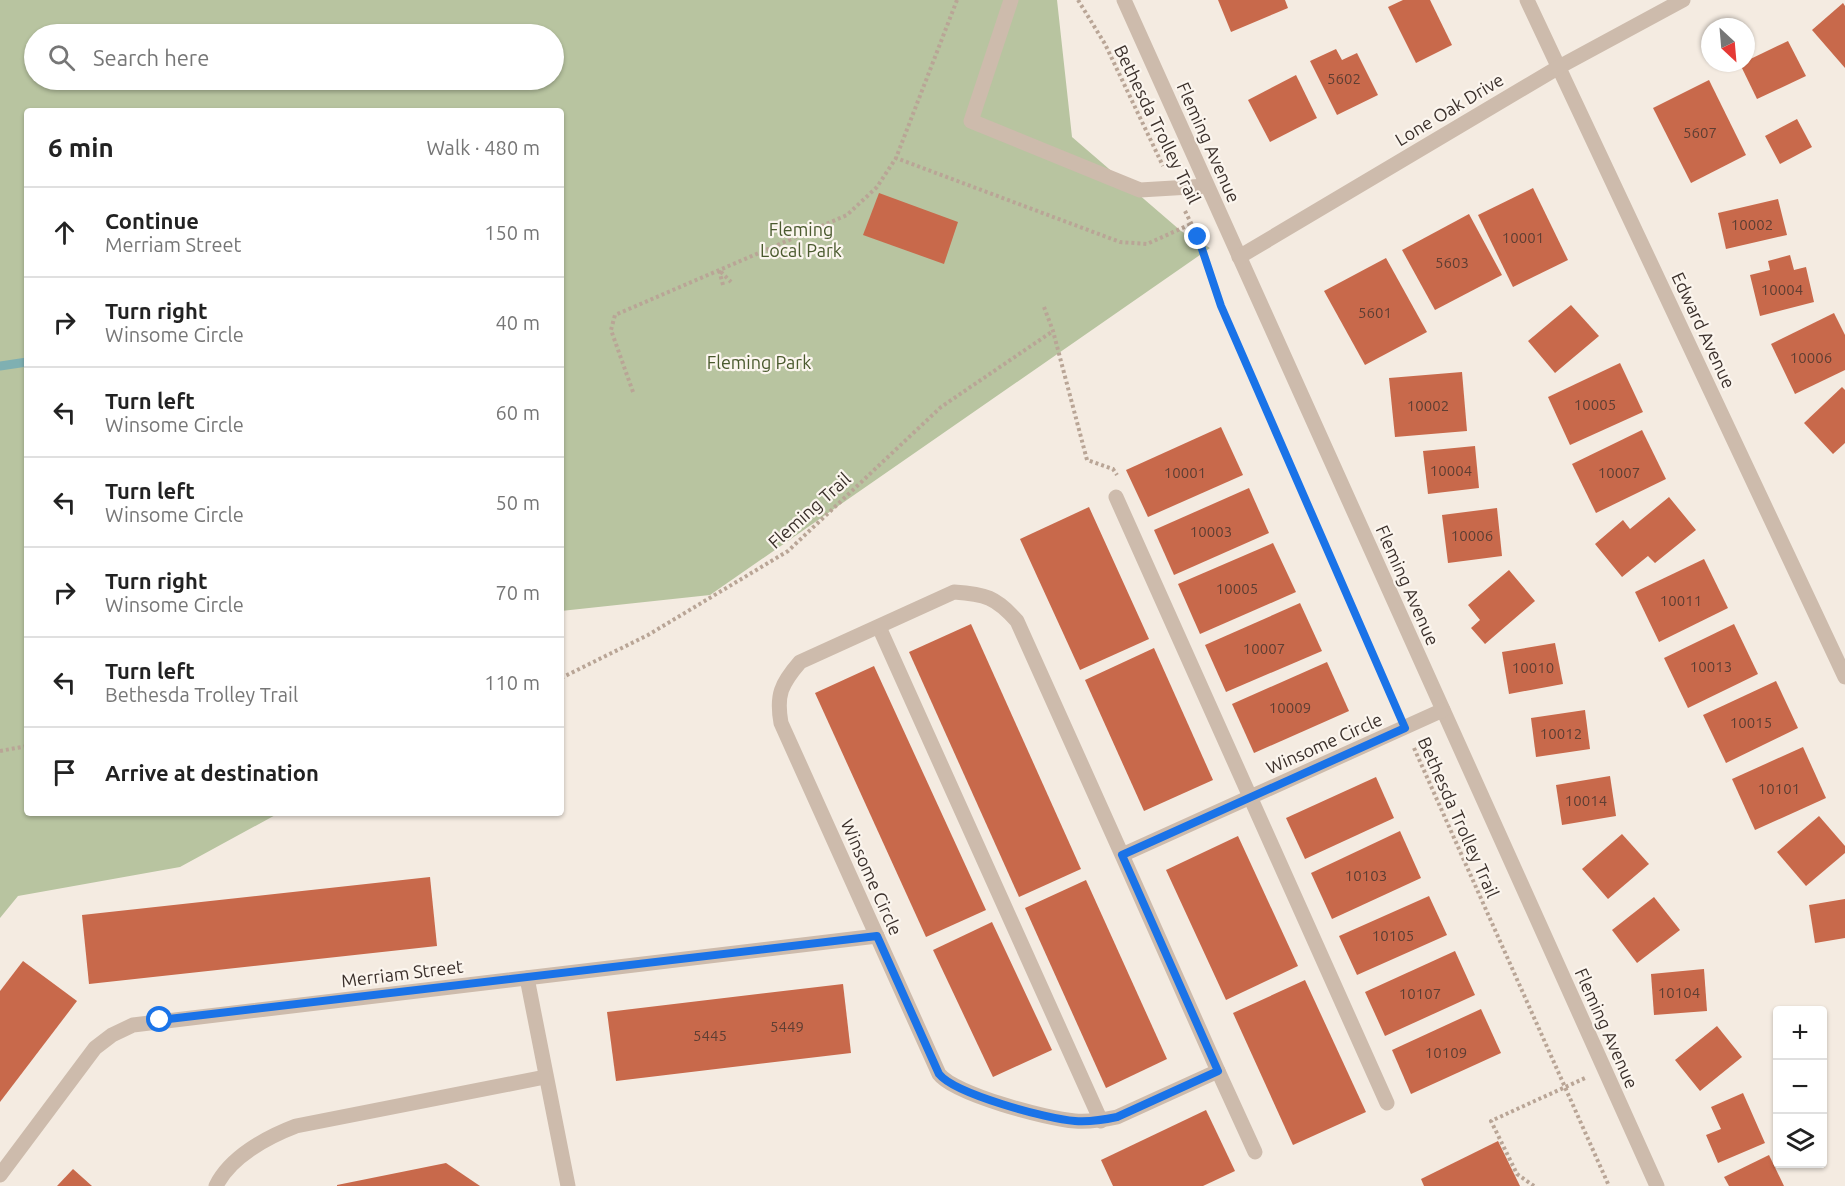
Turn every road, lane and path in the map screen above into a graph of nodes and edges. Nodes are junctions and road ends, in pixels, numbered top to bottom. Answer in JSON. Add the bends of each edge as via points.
{"nodes":[{"id":1,"x":957,"y":0,"type":"edge"},
{"id":2,"x":1011,"y":0,"type":"edge"},
{"id":3,"x":1078,"y":0,"type":"edge"},
{"id":4,"x":1124,"y":0,"type":"edge"},
{"id":5,"x":1527,"y":0,"type":"edge"},
{"id":6,"x":1683,"y":0,"type":"edge"},
{"id":7,"x":1559,"y":67,"type":"junction"},
{"id":8,"x":896,"y":158,"type":"junction"},
{"id":9,"x":1172,"y":186,"type":"junction"},
{"id":10,"x":1207,"y":186,"type":"junction"},
{"id":11,"x":1191,"y":224,"type":"junction"},
{"id":12,"x":1239,"y":257,"type":"junction"},
{"id":13,"x":719,"y":270,"type":"junction"},
{"id":14,"x":731,"y":282,"type":"dead end"},
{"id":15,"x":723,"y":285,"type":"dead end"},
{"id":16,"x":1044,"y":307,"type":"dead end"},
{"id":17,"x":1053,"y":331,"type":"junction"},
{"id":18,"x":633,"y":392,"type":"dead end"},
{"id":19,"x":1116,"y":496,"type":"joint"},
{"id":20,"x":879,"y":627,"type":"junction"},
{"id":21,"x":564,"y":677,"type":"edge"},
{"id":22,"x":1845,"y":677,"type":"edge"},
{"id":23,"x":1443,"y":710,"type":"junction"},
{"id":24,"x":1405,"y":728,"type":"junction"},
{"id":25,"x":24,"y":747,"type":"edge"},
{"id":26,"x":0,"y":751,"type":"edge"},
{"id":27,"x":1251,"y":797,"type":"junction"},
{"id":28,"x":1122,"y":855,"type":"junction"},
{"id":29,"x":877,"y":936,"type":"junction"},
{"id":30,"x":527,"y":978,"type":"junction"},
{"id":31,"x":1218,"y":1071,"type":"junction"},
{"id":32,"x":1591,"y":1075,"type":"dead end"},
{"id":33,"x":545,"y":1077,"type":"junction"},
{"id":34,"x":1566,"y":1087,"type":"junction"},
{"id":35,"x":1387,"y":1103,"type":"dead end"},
{"id":36,"x":1101,"y":1120,"type":"junction"},
{"id":37,"x":1255,"y":1152,"type":"dead end"},
{"id":38,"x":0,"y":1175,"type":"edge"},
{"id":39,"x":216,"y":1186,"type":"edge"},
{"id":40,"x":568,"y":1186,"type":"edge"},
{"id":41,"x":1534,"y":1186,"type":"edge"},
{"id":42,"x":1609,"y":1186,"type":"edge"},
{"id":43,"x":1657,"y":1186,"type":"edge"}],
"edges":[{"from":1,"to":8,"type":"path"},
{"from":2,"to":9,"type":"street","via":[[971,121],[1140,190]]},
{"from":3,"to":9,"type":"path","name":"Bethesda Trolley Trail","via":[[1105,44]]},
{"from":4,"to":10,"type":"street","name":"Fleming Avenue"},
{"from":5,"to":7,"type":"street","name":"Edward Avenue"},
{"from":6,"to":7,"type":"street","name":"Lone Oak Drive"},
{"from":7,"to":12,"type":"street","name":"Lone Oak Drive"},
{"from":7,"to":22,"type":"street","name":"Edward Avenue"},
{"from":8,"to":11,"type":"path","via":[[1120,242],[1147,244]]},
{"from":8,"to":13,"type":"path","via":[[877,187],[847,215]]},
{"from":9,"to":10,"type":"street"},
{"from":9,"to":11,"type":"path","name":"Bethesda Trolley Trail"},
{"from":10,"to":12,"type":"street","name":"Fleming Avenue"},
{"from":11,"to":24,"type":"path","name":"Bethesda Trolley Trail","via":[[1221,306]]},
{"from":12,"to":23,"type":"street","name":"Fleming Avenue"},
{"from":13,"to":14,"type":"path"},
{"from":13,"to":15,"type":"path"},
{"from":13,"to":18,"type":"path","via":[[615,315],[611,330]]},
{"from":16,"to":17,"type":"path"},
{"from":17,"to":19,"type":"path","via":[[1087,460],[1113,469],[1123,485]]},
{"from":17,"to":21,"type":"path","name":"Fleming Trail","via":[[940,407],[788,551],[648,635]]},
{"from":19,"to":27,"type":"street"},
{"from":20,"to":28,"type":"street","name":"Winsome Circle","via":[[954,592],[979,593],[1001,603],[1017,621]]},
{"from":20,"to":29,"type":"street","name":"Winsome Circle","via":[[800,662],[787,677],[777,700],[786,734]]},
{"from":20,"to":36,"type":"street"},
{"from":23,"to":24,"type":"street","name":"Winsome Circle"},
{"from":23,"to":43,"type":"street","name":"Fleming Avenue"},
{"from":24,"to":27,"type":"street","name":"Winsome Circle"},
{"from":24,"to":34,"type":"path","name":"Bethesda Trolley Trail"},
{"from":25,"to":26,"type":"path"},
{"from":27,"to":28,"type":"street","name":"Winsome Circle"},
{"from":27,"to":35,"type":"street"},
{"from":28,"to":31,"type":"street","name":"Winsome Circle"},
{"from":29,"to":30,"type":"street","name":"Merriam Street"},
{"from":29,"to":36,"type":"street","name":"Winsome Circle","via":[[944,1080],[950,1085],[1035,1114],[1075,1121]]},
{"from":30,"to":33,"type":"street"},
{"from":30,"to":38,"type":"street","name":"Merriam Street","via":[[134,1025],[95,1048]]},
{"from":31,"to":36,"type":"street","name":"Winsome Circle","via":[[1117,1117]]},
{"from":31,"to":37,"type":"street"},
{"from":32,"to":34,"type":"path"},
{"from":33,"to":39,"type":"street","via":[[296,1126],[245,1154]]},
{"from":33,"to":40,"type":"street"},
{"from":34,"to":41,"type":"path","via":[[1491,1121],[1517,1173]]},
{"from":34,"to":42,"type":"path","name":"Bethesda Trolley Trail"}]}
